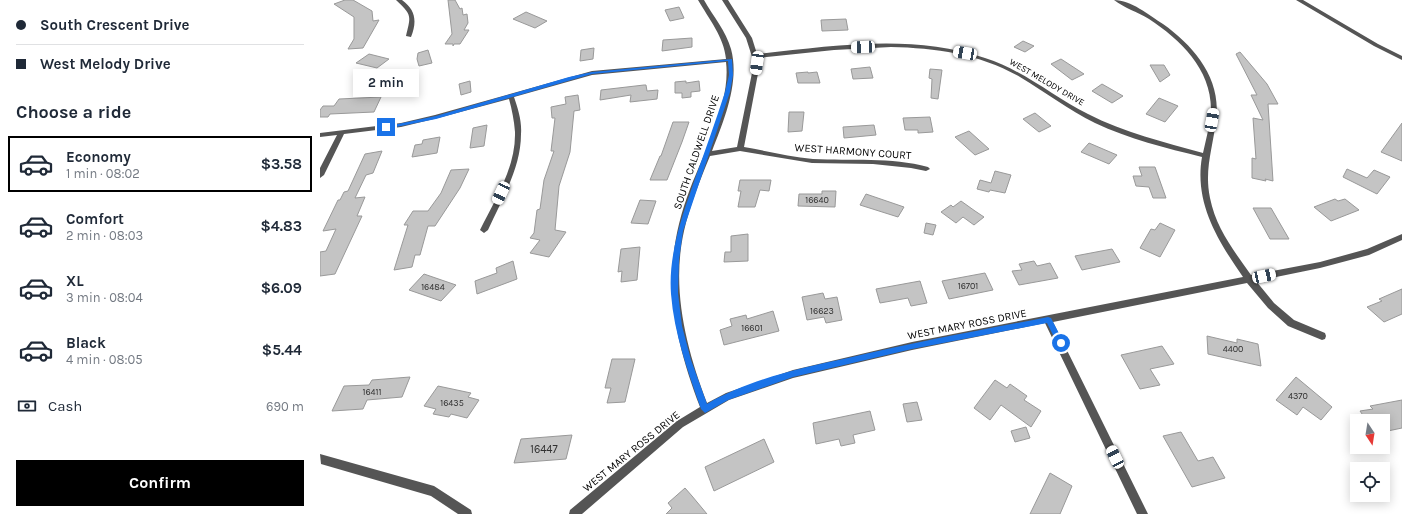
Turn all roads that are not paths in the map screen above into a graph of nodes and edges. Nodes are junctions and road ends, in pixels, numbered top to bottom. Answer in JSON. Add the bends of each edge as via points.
{"nodes":[{"id":1,"x":399,"y":0,"type":"edge"},
{"id":2,"x":701,"y":0,"type":"edge"},
{"id":3,"x":725,"y":0,"type":"edge"},
{"id":4,"x":1117,"y":0,"type":"edge"},
{"id":5,"x":1299,"y":0,"type":"edge"},
{"id":6,"x":409,"y":36,"type":"dead end"},
{"id":7,"x":756,"y":56,"type":"junction"},
{"id":8,"x":1402,"y":58,"type":"edge"},
{"id":9,"x":730,"y":60,"type":"junction"},
{"id":10,"x":511,"y":96,"type":"junction"},
{"id":11,"x":341,"y":133,"type":"junction"},
{"id":12,"x":320,"y":135,"type":"edge"},
{"id":13,"x":740,"y":149,"type":"junction"},
{"id":14,"x":707,"y":154,"type":"junction"},
{"id":15,"x":1206,"y":156,"type":"junction"},
{"id":16,"x":926,"y":169,"type":"dead end"},
{"id":17,"x":320,"y":175,"type":"edge"},
{"id":18,"x":484,"y":230,"type":"dead end"},
{"id":19,"x":1402,"y":237,"type":"edge"},
{"id":20,"x":1250,"y":279,"type":"junction"},
{"id":21,"x":1048,"y":320,"type":"junction"},
{"id":22,"x":1322,"y":336,"type":"dead end"},
{"id":23,"x":705,"y":409,"type":"junction"},
{"id":24,"x":322,"y":459,"type":"dead end"},
{"id":25,"x":467,"y":514,"type":"edge"},
{"id":26,"x":574,"y":514,"type":"edge"},
{"id":27,"x":1143,"y":514,"type":"edge"}],
"edges":[{"from":1,"to":6,"type":"street","via":[[410,8],[412,15]]},
{"from":2,"to":9,"type":"street","name":"SOUTH CALDWELL DRIVE","via":[[727,45]]},
{"from":3,"to":7,"type":"street"},
{"from":4,"to":15,"type":"street","via":[[1155,20],[1172,33],[1203,68],[1211,87],[1214,109]]},
{"from":5,"to":8,"type":"street"},
{"from":7,"to":13,"type":"street","via":[[754,86]]},
{"from":7,"to":15,"type":"street","name":"WEST MELODY DRIVE","via":[[894,46],[965,53],[997,64],[1027,79],[1086,115],[1112,127]]},
{"from":9,"to":10,"type":"street","via":[[592,73]]},
{"from":9,"to":14,"type":"street","name":"SOUTH CALDWELL DRIVE","via":[[728,92]]},
{"from":10,"to":11,"type":"street","via":[[436,118]]},
{"from":10,"to":18,"type":"street","via":[[519,129],[516,155]]},
{"from":11,"to":12,"type":"street"},
{"from":11,"to":17,"type":"street"},
{"from":13,"to":14,"type":"street","name":"WEST HARMONY COURT"},
{"from":13,"to":16,"type":"street","name":"WEST HARMONY COURT","via":[[812,161],[873,162]]},
{"from":14,"to":23,"type":"street","name":"SOUTH CALDWELL DRIVE","via":[[680,231],[674,293],[687,360]]},
{"from":15,"to":20,"type":"street","via":[[1206,197],[1216,227]]},
{"from":19,"to":20,"type":"street","name":"WEST MARY ROSS DRIVE","via":[[1369,252]]},
{"from":20,"to":21,"type":"street","name":"WEST MARY ROSS DRIVE"},
{"from":20,"to":22,"type":"street","via":[[1282,316]]},
{"from":21,"to":23,"type":"street","name":"WEST MARY ROSS DRIVE","via":[[912,346],[793,374],[726,397]]},
{"from":21,"to":27,"type":"street"},
{"from":23,"to":26,"type":"street","name":"WEST MARY ROSS DRIVE","via":[[680,424]]},
{"from":24,"to":25,"type":"street","via":[[434,491]]}]}
